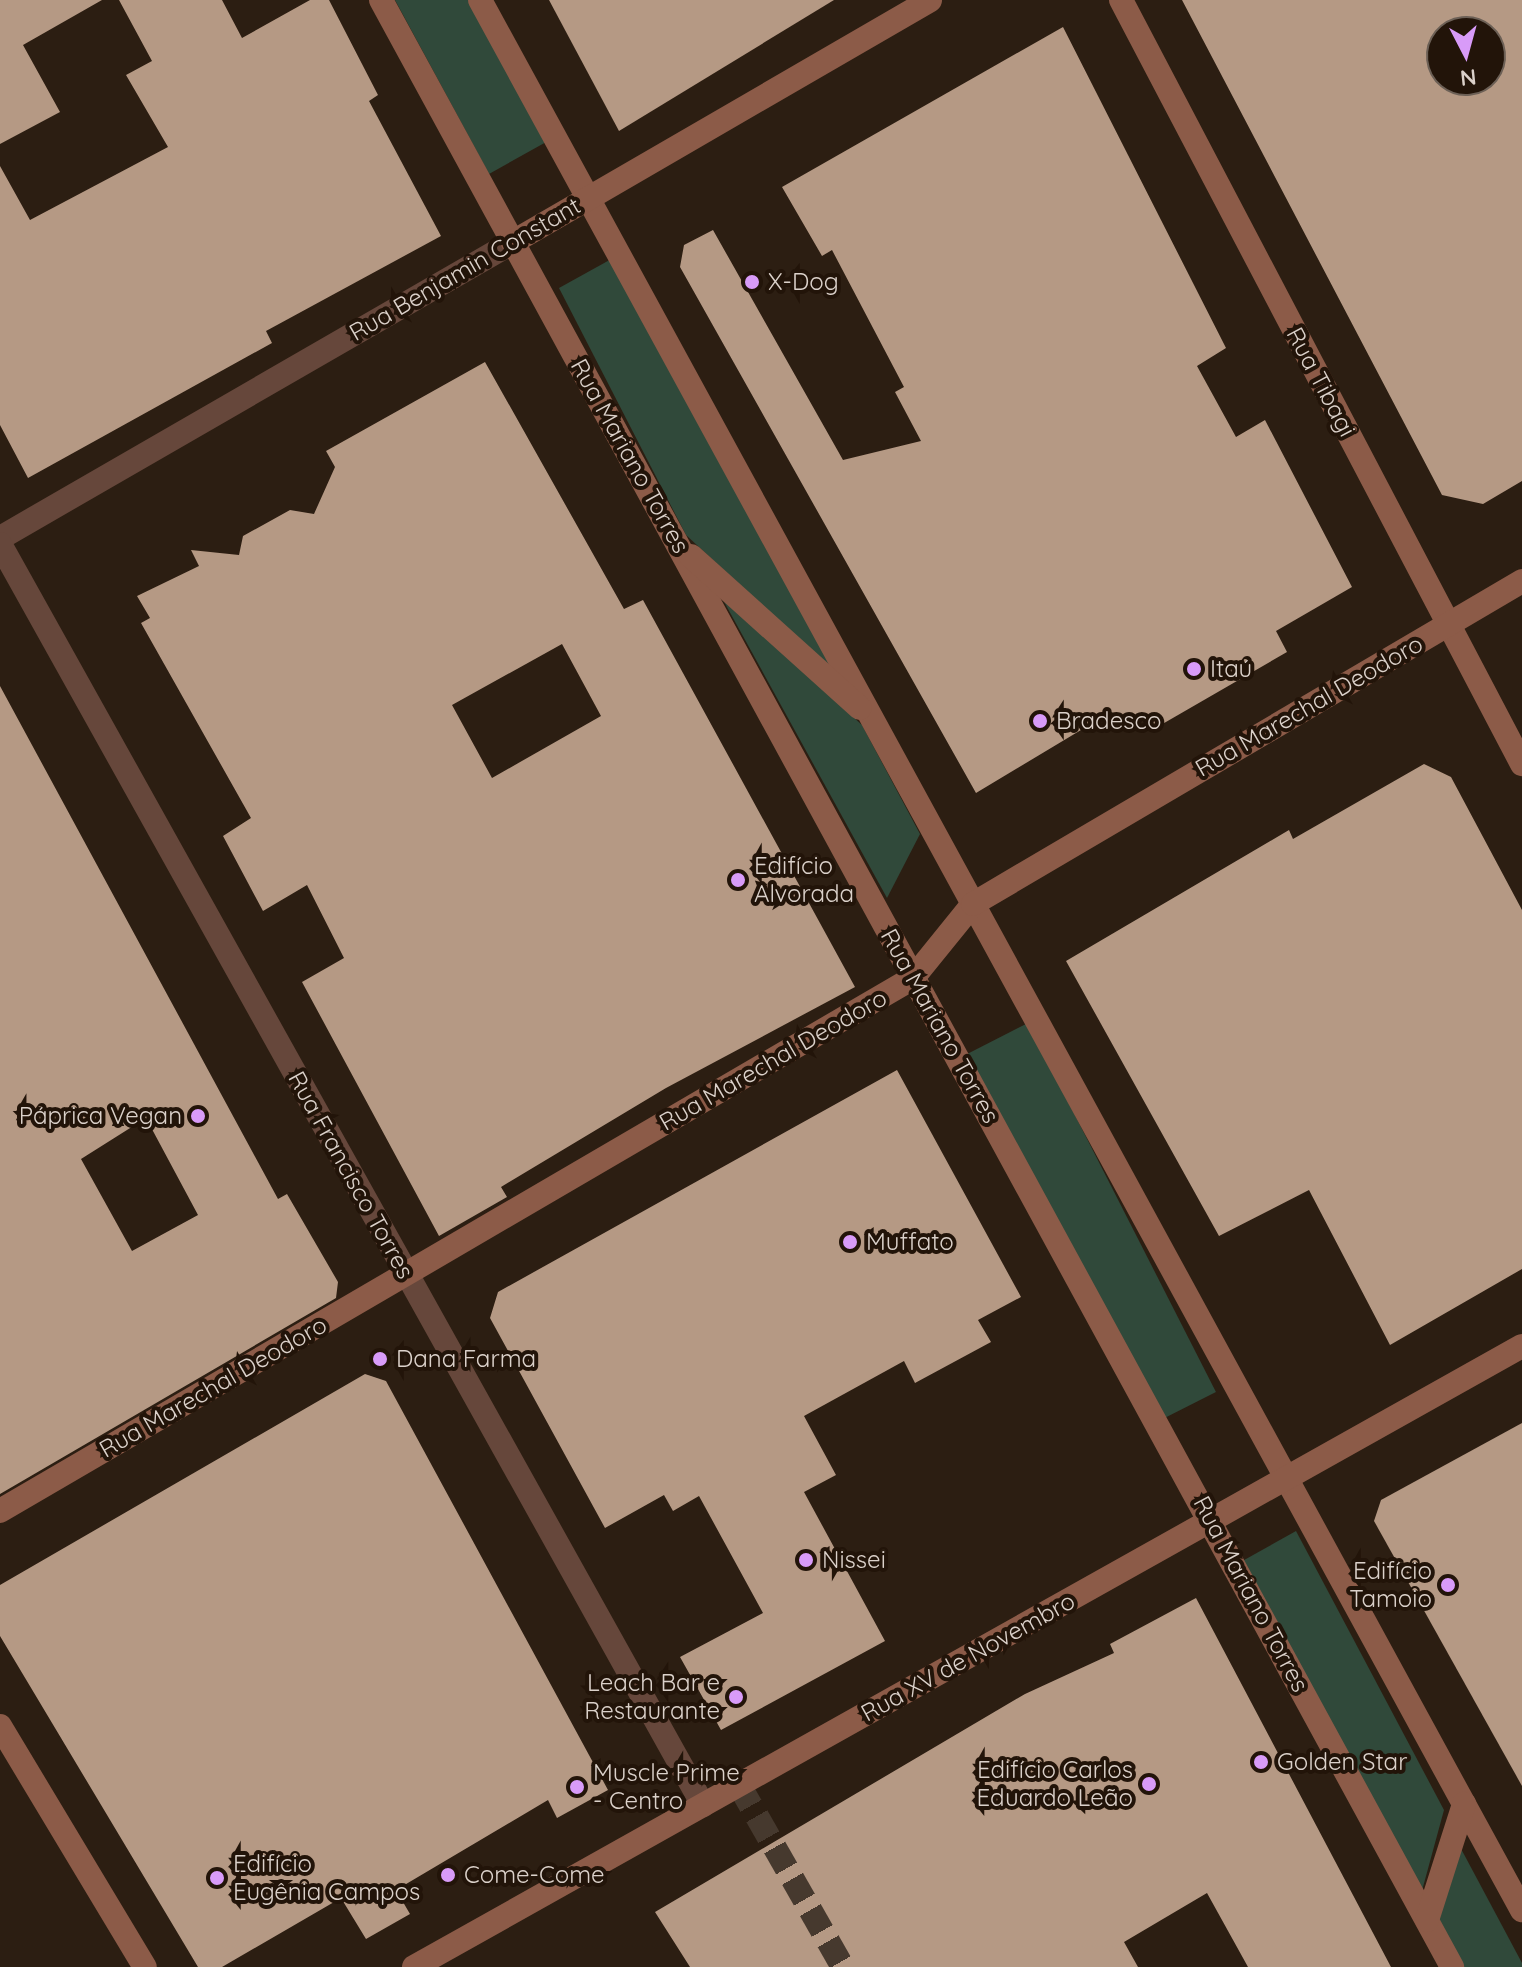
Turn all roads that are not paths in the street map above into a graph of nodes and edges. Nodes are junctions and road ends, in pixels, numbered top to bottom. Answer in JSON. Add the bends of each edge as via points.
{"nodes":[{"id":1,"x":381,"y":0,"type":"edge"},
{"id":2,"x":480,"y":0,"type":"edge"},
{"id":3,"x":930,"y":0,"type":"edge"},
{"id":4,"x":1121,"y":0,"type":"edge"},
{"id":5,"x":588,"y":198,"type":"junction"},
{"id":6,"x":513,"y":242,"type":"junction"},
{"id":7,"x":0,"y":538,"type":"edge"},
{"id":8,"x":0,"y":544,"type":"edge"},
{"id":9,"x":677,"y":544,"type":"junction"},
{"id":10,"x":1522,"y":581,"type":"edge"},
{"id":11,"x":1449,"y":625,"type":"junction"},
{"id":12,"x":872,"y":720,"type":"junction"},
{"id":13,"x":1522,"y":764,"type":"edge"},
{"id":14,"x":973,"y":904,"type":"junction"},
{"id":15,"x":913,"y":978,"type":"junction"},
{"id":16,"x":406,"y":1274,"type":"junction"},
{"id":17,"x":1522,"y":1346,"type":"edge"},
{"id":18,"x":1288,"y":1480,"type":"junction"},
{"id":19,"x":0,"y":1511,"type":"edge"},
{"id":20,"x":1214,"y":1524,"type":"junction"},
{"id":21,"x":0,"y":1726,"type":"edge"},
{"id":22,"x":1464,"y":1804,"type":"junction"},
{"id":23,"x":703,"y":1805,"type":"junction"},
{"id":24,"x":1522,"y":1910,"type":"edge"},
{"id":25,"x":1427,"y":1920,"type":"junction"},
{"id":26,"x":145,"y":1967,"type":"edge"},
{"id":27,"x":414,"y":1967,"type":"edge"},
{"id":28,"x":1452,"y":1967,"type":"edge"}],
"edges":[{"from":1,"to":6,"type":"main road","name":"Rua Mariano Torres"},
{"from":2,"to":5,"type":"main road"},
{"from":3,"to":5,"type":"main road","name":"Rua Benjamin Constant"},
{"from":4,"to":11,"type":"main road","name":"Rua Tibagi"},
{"from":5,"to":6,"type":"main road","name":"Rua Benjamin Constant"},
{"from":5,"to":12,"type":"main road"},
{"from":6,"to":7,"type":"street","name":"Rua Benjamin Constant"},
{"from":6,"to":9,"type":"main road","name":"Rua Mariano Torres"},
{"from":8,"to":16,"type":"street","name":"Rua Francisco Torres"},
{"from":9,"to":12,"type":"main road"},
{"from":9,"to":15,"type":"main road","name":"Rua Mariano Torres"},
{"from":10,"to":11,"type":"main road","name":"Rua Marechal Deodoro"},
{"from":11,"to":13,"type":"main road","name":"Rua Tibagi"},
{"from":11,"to":14,"type":"main road","name":"Rua Marechal Deodoro"},
{"from":12,"to":14,"type":"main road"},
{"from":14,"to":15,"type":"main road","name":"Rua Marechal Deodoro"},
{"from":14,"to":18,"type":"main road"},
{"from":15,"to":16,"type":"main road","name":"Rua Marechal Deodoro"},
{"from":15,"to":20,"type":"main road","name":"Rua Mariano Torres"},
{"from":16,"to":19,"type":"main road","name":"Rua Marechal Deodoro"},
{"from":16,"to":23,"type":"street","name":"Rua Francisco Torres"},
{"from":17,"to":18,"type":"main road","name":"Rua XV de Novembro"},
{"from":18,"to":20,"type":"main road","name":"Rua XV de Novembro"},
{"from":18,"to":22,"type":"main road"},
{"from":20,"to":23,"type":"main road","name":"Rua XV de Novembro"},
{"from":20,"to":25,"type":"main road","name":"Rua Mariano Torres"},
{"from":21,"to":26,"type":"main road"},
{"from":22,"to":24,"type":"main road"},
{"from":22,"to":25,"type":"main road"},
{"from":23,"to":27,"type":"main road","name":"Rua XV de Novembro"},
{"from":25,"to":28,"type":"main road","name":"Rua Mariano Torres"}]}
